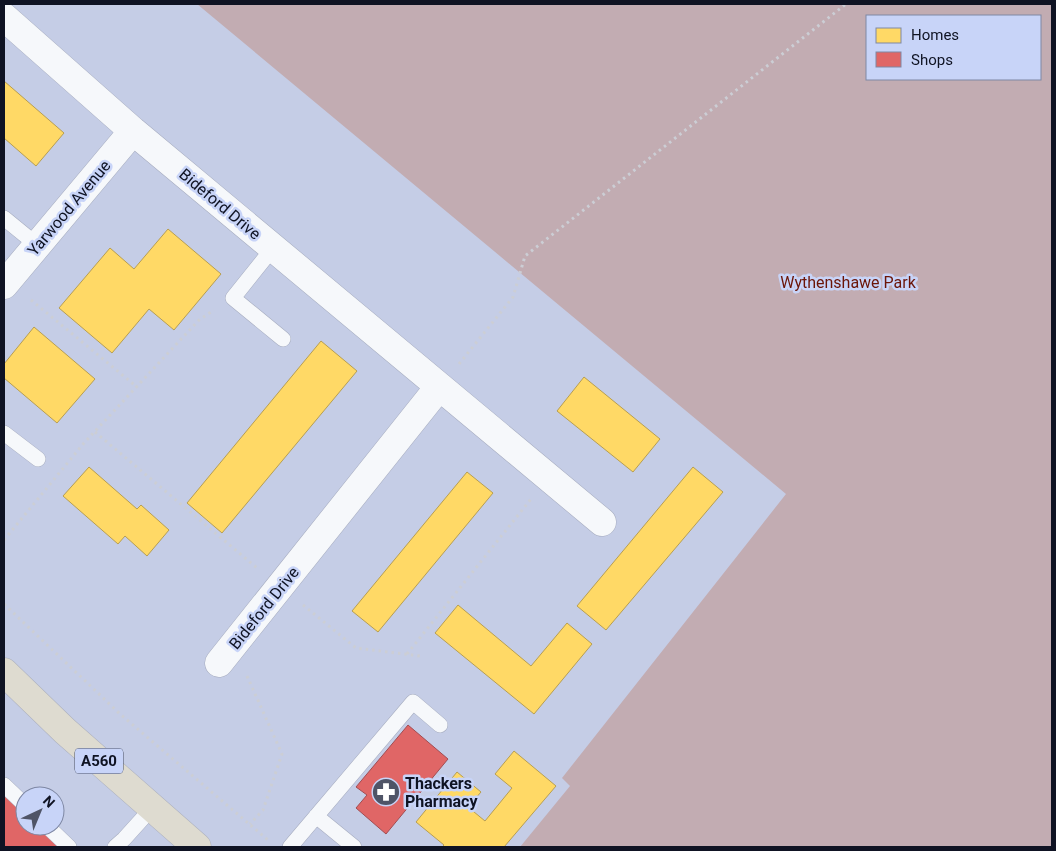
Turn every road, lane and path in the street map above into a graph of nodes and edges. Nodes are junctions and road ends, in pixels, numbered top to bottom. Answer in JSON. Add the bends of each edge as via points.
{"nodes":[{"id":1,"x":846,"y":4,"type":"edge"},
{"id":2,"x":4,"y":17,"type":"edge"},
{"id":3,"x":133,"y":131,"type":"junction"},
{"id":4,"x":4,"y":218,"type":"edge"},
{"id":5,"x":37,"y":245,"type":"junction"},
{"id":6,"x":273,"y":248,"type":"junction"},
{"id":7,"x":6,"y":283,"type":"edge"},
{"id":8,"x":233,"y":298,"type":"junction"},
{"id":9,"x":283,"y":339,"type":"dead end"},
{"id":10,"x":137,"y":387,"type":"junction"},
{"id":11,"x":439,"y":387,"type":"junction"},
{"id":12,"x":4,"y":432,"type":"edge"},
{"id":13,"x":95,"y":432,"type":"junction"},
{"id":14,"x":38,"y":459,"type":"dead end"},
{"id":15,"x":548,"y":478,"type":"junction"},
{"id":16,"x":602,"y":522,"type":"dead end"},
{"id":17,"x":4,"y":540,"type":"edge"},
{"id":18,"x":280,"y":588,"type":"junction"},
{"id":19,"x":4,"y":604,"type":"edge"},
{"id":20,"x":227,"y":654,"type":"joint"},
{"id":21,"x":407,"y":654,"type":"junction"},
{"id":22,"x":420,"y":656,"type":"dead end"},
{"id":23,"x":4,"y":672,"type":"edge"},
{"id":24,"x":440,"y":725,"type":"dead end"},
{"id":25,"x":4,"y":785,"type":"edge"},
{"id":26,"x":15,"y":795,"type":"edge"},
{"id":27,"x":152,"y":808,"type":"junction"},
{"id":28,"x":316,"y":816,"type":"junction"},
{"id":29,"x":250,"y":824,"type":"junction"},
{"id":30,"x":57,"y":836,"type":"edge"},
{"id":31,"x":273,"y":844,"type":"dead end"},
{"id":32,"x":69,"y":847,"type":"edge"},
{"id":33,"x":115,"y":847,"type":"edge"},
{"id":34,"x":197,"y":847,"type":"edge"},
{"id":35,"x":290,"y":847,"type":"edge"},
{"id":36,"x":354,"y":847,"type":"edge"}],
"edges":[{"from":1,"to":11,"type":"path","via":[[525,256],[513,297]]},
{"from":2,"to":3,"type":"street","name":"Bideford Drive"},
{"from":3,"to":5,"type":"street","name":"Yarwood Avenue"},
{"from":3,"to":6,"type":"street","name":"Bideford Drive"},
{"from":4,"to":5,"type":"lane"},
{"from":5,"to":7,"type":"street","name":"Yarwood Avenue"},
{"from":6,"to":8,"type":"lane"},
{"from":6,"to":11,"type":"street","name":"Bideford Drive"},
{"from":7,"to":10,"type":"path"},
{"from":8,"to":9,"type":"lane"},
{"from":8,"to":10,"type":"path","via":[[199,320]]},
{"from":10,"to":13,"type":"path"},
{"from":11,"to":15,"type":"street","name":"Bideford Drive"},
{"from":11,"to":18,"type":"street","name":"Bideford Drive"},
{"from":12,"to":14,"type":"lane"},
{"from":13,"to":17,"type":"path"},
{"from":13,"to":18,"type":"path"},
{"from":15,"to":16,"type":"street","name":"Bideford Drive"},
{"from":15,"to":21,"type":"path"},
{"from":18,"to":20,"type":"street","name":"Bideford Drive"},
{"from":18,"to":21,"type":"path","via":[[356,648]]},
{"from":19,"to":29,"type":"path","via":[[120,714]]},
{"from":20,"to":29,"type":"path","via":[[282,754],[262,810]]},
{"from":21,"to":22,"type":"path"},
{"from":23,"to":27,"type":"highway","number":"A560"},
{"from":24,"to":28,"type":"lane","via":[[412,702]]},
{"from":25,"to":26,"type":"lane"},
{"from":27,"to":33,"type":"lane"},
{"from":27,"to":34,"type":"highway","number":"A560"},
{"from":28,"to":35,"type":"lane"},
{"from":28,"to":36,"type":"lane"},
{"from":29,"to":31,"type":"path"},
{"from":30,"to":32,"type":"lane"}]}
